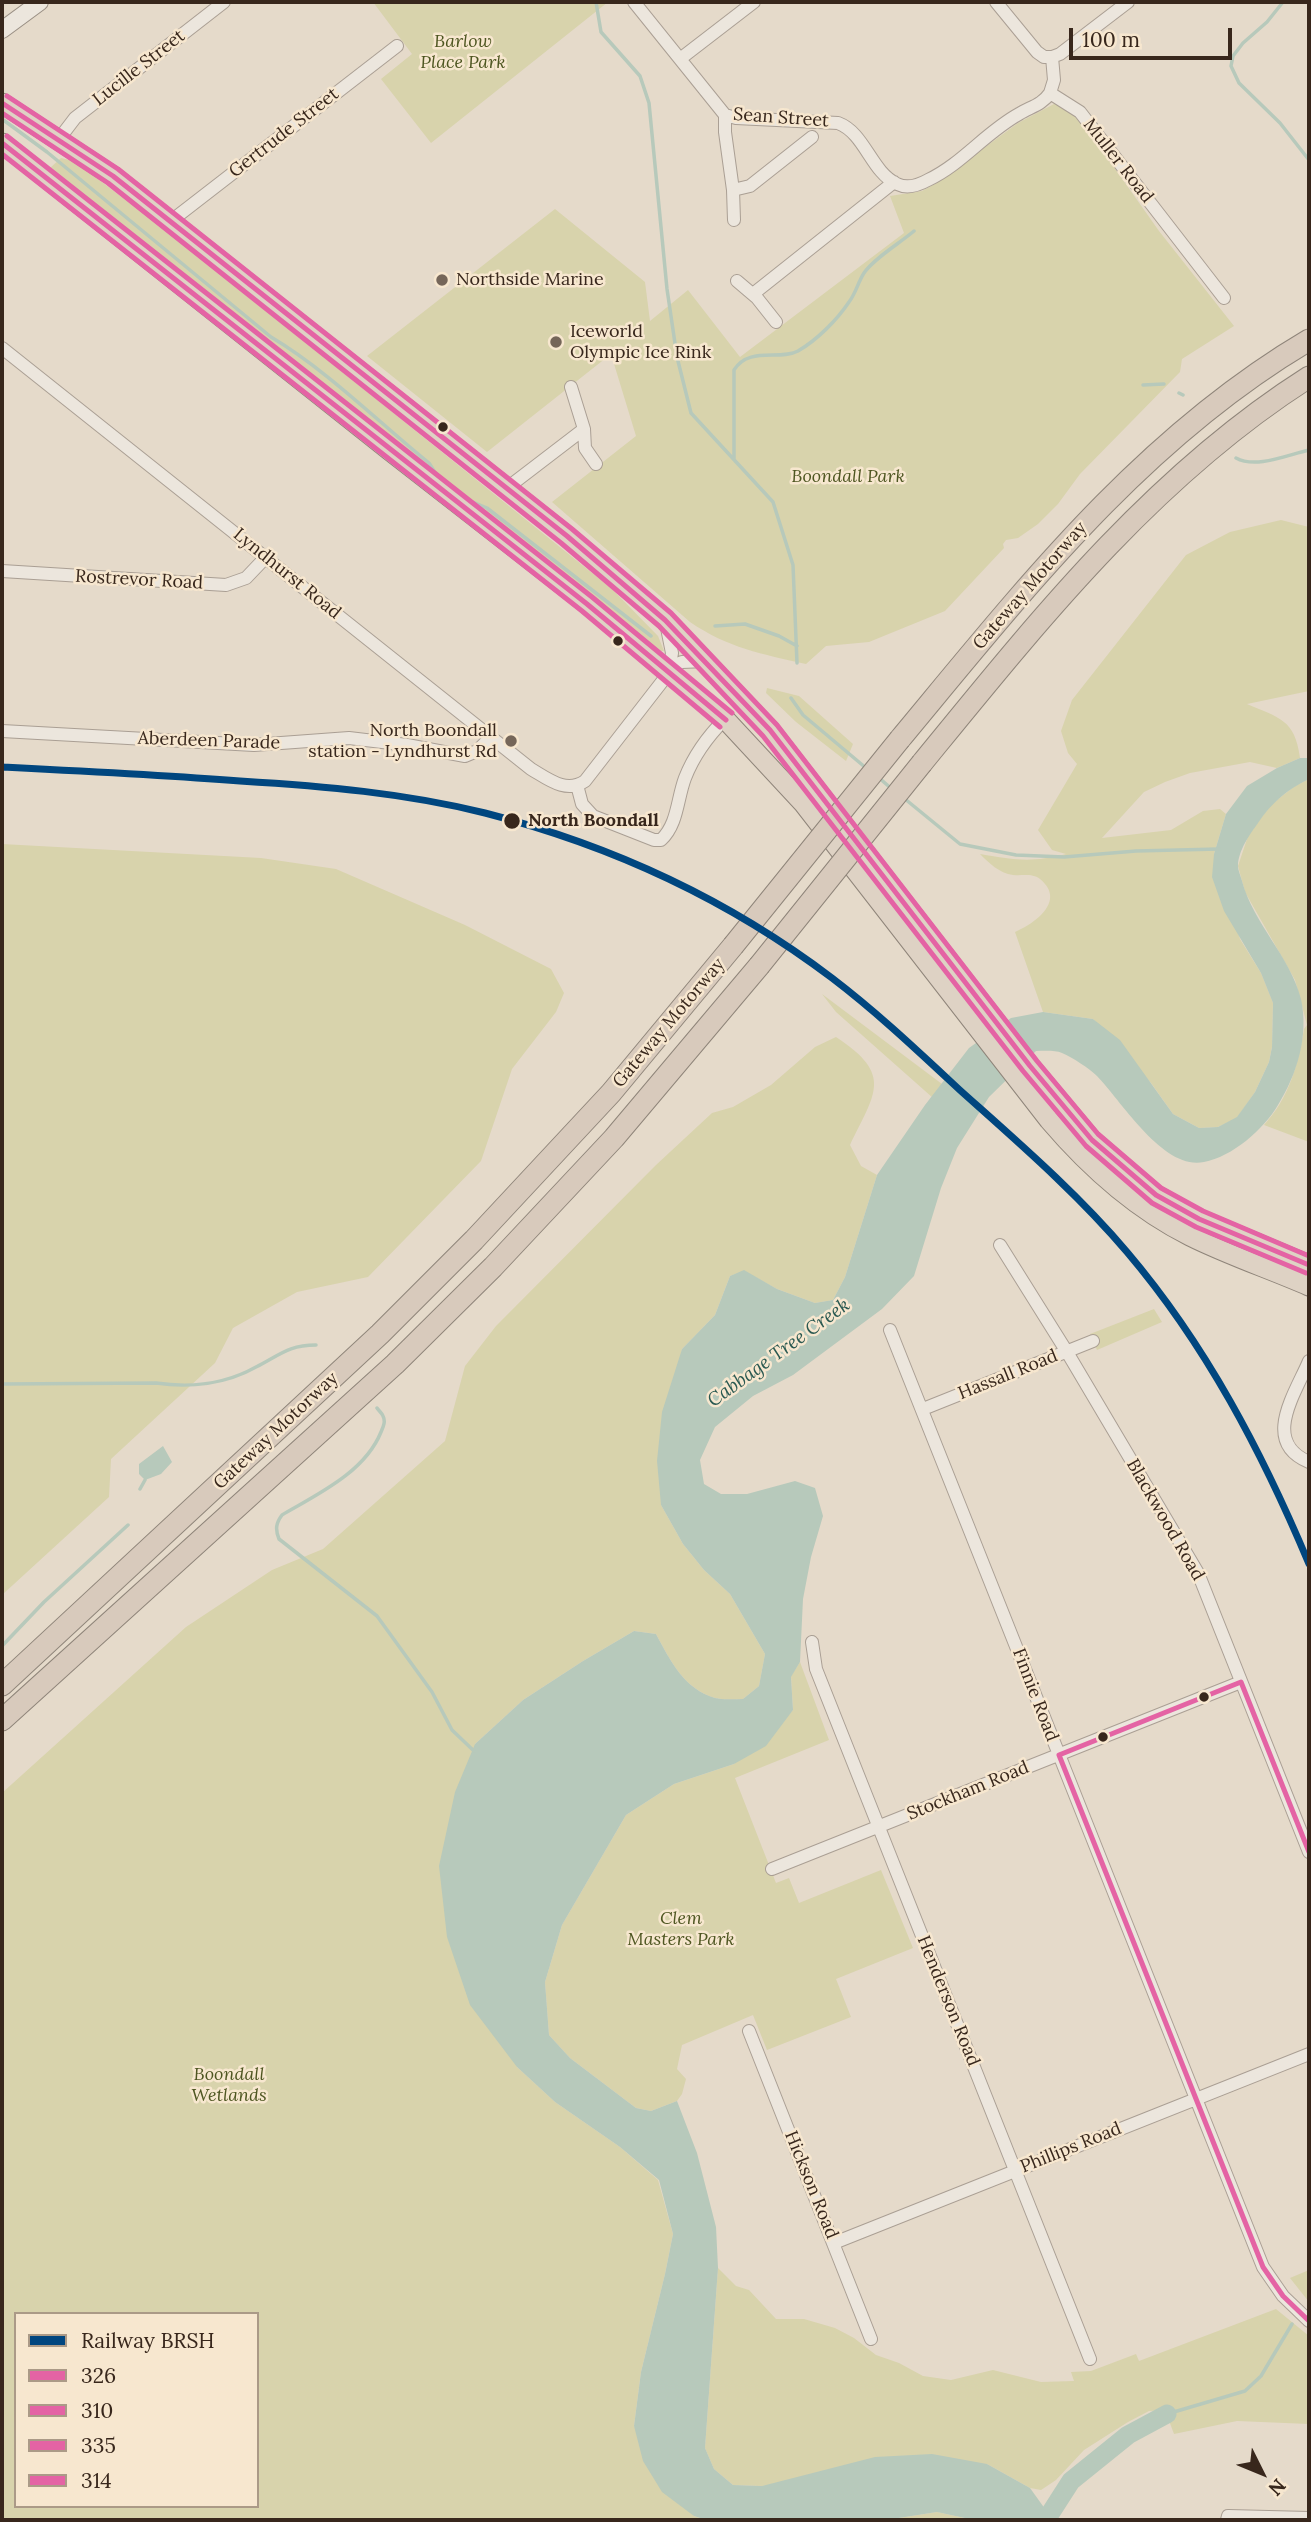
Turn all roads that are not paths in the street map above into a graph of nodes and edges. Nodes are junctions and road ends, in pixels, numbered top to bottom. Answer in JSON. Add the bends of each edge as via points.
{"nodes":[{"id":1,"x":40,"y":2,"type":"edge"},
{"id":2,"x":224,"y":2,"type":"edge"},
{"id":3,"x":635,"y":2,"type":"edge"},
{"id":4,"x":996,"y":2,"type":"edge"},
{"id":5,"x":1128,"y":2,"type":"edge"},
{"id":6,"x":750,"y":3,"type":"edge"},
{"id":7,"x":2,"y":30,"type":"edge"},
{"id":8,"x":397,"y":46,"type":"dead end"},
{"id":9,"x":1052,"y":57,"type":"junction"},
{"id":10,"x":680,"y":59,"type":"junction"},
{"id":11,"x":1050,"y":93,"type":"junction"},
{"id":12,"x":2,"y":103,"type":"edge"},
{"id":13,"x":725,"y":115,"type":"junction"},
{"id":14,"x":812,"y":137,"type":"dead end"},
{"id":15,"x":59,"y":139,"type":"junction"},
{"id":16,"x":2,"y":143,"type":"edge"},
{"id":17,"x":894,"y":182,"type":"junction"},
{"id":18,"x":733,"y":190,"type":"junction"},
{"id":19,"x":734,"y":220,"type":"dead end"},
{"id":20,"x":171,"y":221,"type":"junction"},
{"id":21,"x":737,"y":281,"type":"dead end"},
{"id":22,"x":753,"y":294,"type":"junction"},
{"id":23,"x":1224,"y":298,"type":"dead end"},
{"id":24,"x":776,"y":322,"type":"dead end"},
{"id":25,"x":1309,"y":340,"type":"edge"},
{"id":26,"x":2,"y":348,"type":"edge"},
{"id":27,"x":1309,"y":377,"type":"edge"},
{"id":28,"x":571,"y":387,"type":"dead end"},
{"id":29,"x":584,"y":429,"type":"junction"},
{"id":30,"x":596,"y":464,"type":"dead end"},
{"id":31,"x":507,"y":488,"type":"junction"},
{"id":32,"x":265,"y":557,"type":"junction"},
{"id":33,"x":2,"y":571,"type":"edge"},
{"id":34,"x":665,"y":620,"type":"junction"},
{"id":35,"x":706,"y":661,"type":"junction"},
{"id":36,"x":669,"y":671,"type":"junction"},
{"id":37,"x":725,"y":719,"type":"junction"},
{"id":38,"x":2,"y":732,"type":"edge"},
{"id":39,"x":491,"y":737,"type":"junction"},
{"id":40,"x":577,"y":785,"type":"junction"},
{"id":41,"x":980,"y":1016,"type":"junction"},
{"id":42,"x":1150,"y":1202,"type":"junction"},
{"id":43,"x":1000,"y":1245,"type":"dead end"},
{"id":44,"x":1309,"y":1265,"type":"edge"},
{"id":45,"x":1309,"y":1286,"type":"edge"},
{"id":46,"x":890,"y":1330,"type":"dead end"},
{"id":47,"x":1093,"y":1341,"type":"dead end"},
{"id":48,"x":1066,"y":1352,"type":"junction"},
{"id":49,"x":1309,"y":1361,"type":"edge"},
{"id":50,"x":923,"y":1409,"type":"junction"},
{"id":51,"x":1309,"y":1462,"type":"edge"},
{"id":52,"x":812,"y":1642,"type":"dead end"},
{"id":53,"x":1241,"y":1682,"type":"junction"},
{"id":54,"x":2,"y":1685,"type":"edge"},
{"id":55,"x":2,"y":1720,"type":"edge"},
{"id":56,"x":1059,"y":1755,"type":"junction"},
{"id":57,"x":878,"y":1827,"type":"junction"},
{"id":58,"x":1309,"y":1852,"type":"edge"},
{"id":59,"x":772,"y":1869,"type":"dead end"},
{"id":60,"x":750,"y":2031,"type":"dead end"},
{"id":61,"x":1309,"y":2054,"type":"edge"},
{"id":62,"x":1196,"y":2099,"type":"junction"},
{"id":63,"x":1015,"y":2170,"type":"junction"},
{"id":64,"x":834,"y":2243,"type":"junction"},
{"id":65,"x":1309,"y":2321,"type":"edge"},
{"id":66,"x":871,"y":2339,"type":"dead end"},
{"id":67,"x":1090,"y":2359,"type":"dead end"},
{"id":68,"x":1227,"y":2518,"type":"edge"},
{"id":69,"x":1309,"y":2518,"type":"edge"}],
"edges":[{"from":1,"to":7,"type":"main road"},
{"from":2,"to":15,"type":"street","name":"Lucille Street","via":[[75,118]]},
{"from":3,"to":10,"type":"street","name":"Sean Street"},
{"from":4,"to":9,"type":"street","via":[[1037,52]]},
{"from":5,"to":9,"type":"street"},
{"from":6,"to":10,"type":"street"},
{"from":8,"to":20,"type":"street","name":"Gertrude Street"},
{"from":9,"to":11,"type":"street"},
{"from":10,"to":13,"type":"street","name":"Sean Street"},
{"from":11,"to":17,"type":"street","via":[[934,177],[911,186]]},
{"from":11,"to":23,"type":"street","name":"Muller Road","via":[[1080,112]]},
{"from":12,"to":15,"type":"highway"},
{"from":13,"to":17,"type":"street","name":"Sean Street","via":[[838,122]]},
{"from":13,"to":18,"type":"street"},
{"from":14,"to":18,"type":"street","via":[[750,186]]},
{"from":15,"to":20,"type":"highway"},
{"from":16,"to":36,"type":"highway"},
{"from":17,"to":22,"type":"street"},
{"from":18,"to":19,"type":"street"},
{"from":20,"to":31,"type":"highway"},
{"from":21,"to":22,"type":"street"},
{"from":22,"to":24,"type":"street"},
{"from":25,"to":54,"type":"highway","name":"Gateway Motorway","bridge":true,"via":[[1181,431],[1054,555],[611,1093],[380,1334]]},
{"from":26,"to":32,"type":"street","name":"Lyndhurst Road"},
{"from":27,"to":55,"type":"highway","name":"Gateway Motorway","bridge":true,"via":[[1249,418],[1158,494],[1038,623],[614,1138],[493,1267],[395,1364]]},
{"from":28,"to":29,"type":"street"},
{"from":29,"to":30,"type":"street","via":[[585,449]]},
{"from":29,"to":31,"type":"street"},
{"from":31,"to":34,"type":"highway"},
{"from":32,"to":33,"type":"street","name":"Rostrevor Road","via":[[246,578],[226,585]]},
{"from":32,"to":39,"type":"street","name":"Lyndhurst Road"},
{"from":34,"to":35,"type":"highway"},
{"from":34,"to":36,"type":"street","via":[[672,653]]},
{"from":35,"to":36,"type":"street","via":[[682,662]]},
{"from":35,"to":41,"type":"highway","via":[[798,764]]},
{"from":36,"to":37,"type":"highway"},
{"from":36,"to":40,"type":"street","via":[[589,776]]},
{"from":37,"to":40,"type":"street","via":[[698,750],[676,814],[659,841],[593,816],[582,804]]},
{"from":37,"to":41,"type":"highway","via":[[803,803]]},
{"from":38,"to":39,"type":"street","name":"Aberdeen Parade","via":[[254,745],[349,738],[465,756]]},
{"from":39,"to":40,"type":"street","name":"Lyndhurst Road","via":[[546,778],[559,785]]},
{"from":41,"to":42,"type":"highway","via":[[1077,1153]]},
{"from":42,"to":44,"type":"highway"},
{"from":42,"to":45,"type":"highway","via":[[1190,1236]]},
{"from":43,"to":48,"type":"street","name":"Blackwood Road"},
{"from":46,"to":50,"type":"street","name":"Finnie Road"},
{"from":47,"to":48,"type":"street","name":"Hassall Road"},
{"from":48,"to":50,"type":"street","name":"Hassall Road"},
{"from":48,"to":53,"type":"street","name":"Blackwood Road","via":[[1198,1573]]},
{"from":49,"to":51,"type":"street","via":[[1283,1427],[1295,1455]]},
{"from":50,"to":56,"type":"street","name":"Finnie Road"},
{"from":52,"to":57,"type":"street","name":"Henderson Road","via":[[816,1669]]},
{"from":53,"to":56,"type":"street","name":"Stockham Road"},
{"from":53,"to":58,"type":"street","name":"Blackwood Road"},
{"from":56,"to":57,"type":"street","name":"Stockham Road"},
{"from":56,"to":62,"type":"street","name":"Finnie Road"},
{"from":57,"to":59,"type":"street","name":"Stockham Road"},
{"from":57,"to":63,"type":"street","name":"Henderson Road"},
{"from":60,"to":64,"type":"street","name":"Hickson Road"},
{"from":61,"to":62,"type":"street","name":"Phillips Road"},
{"from":62,"to":63,"type":"street","name":"Phillips Road"},
{"from":62,"to":65,"type":"street","name":"Finnie Road","via":[[1263,2267],[1283,2296]]},
{"from":63,"to":64,"type":"street","name":"Phillips Road"},
{"from":63,"to":67,"type":"street","name":"Henderson Road"},
{"from":64,"to":66,"type":"street","name":"Hickson Road"},
{"from":68,"to":69,"type":"street"}]}
